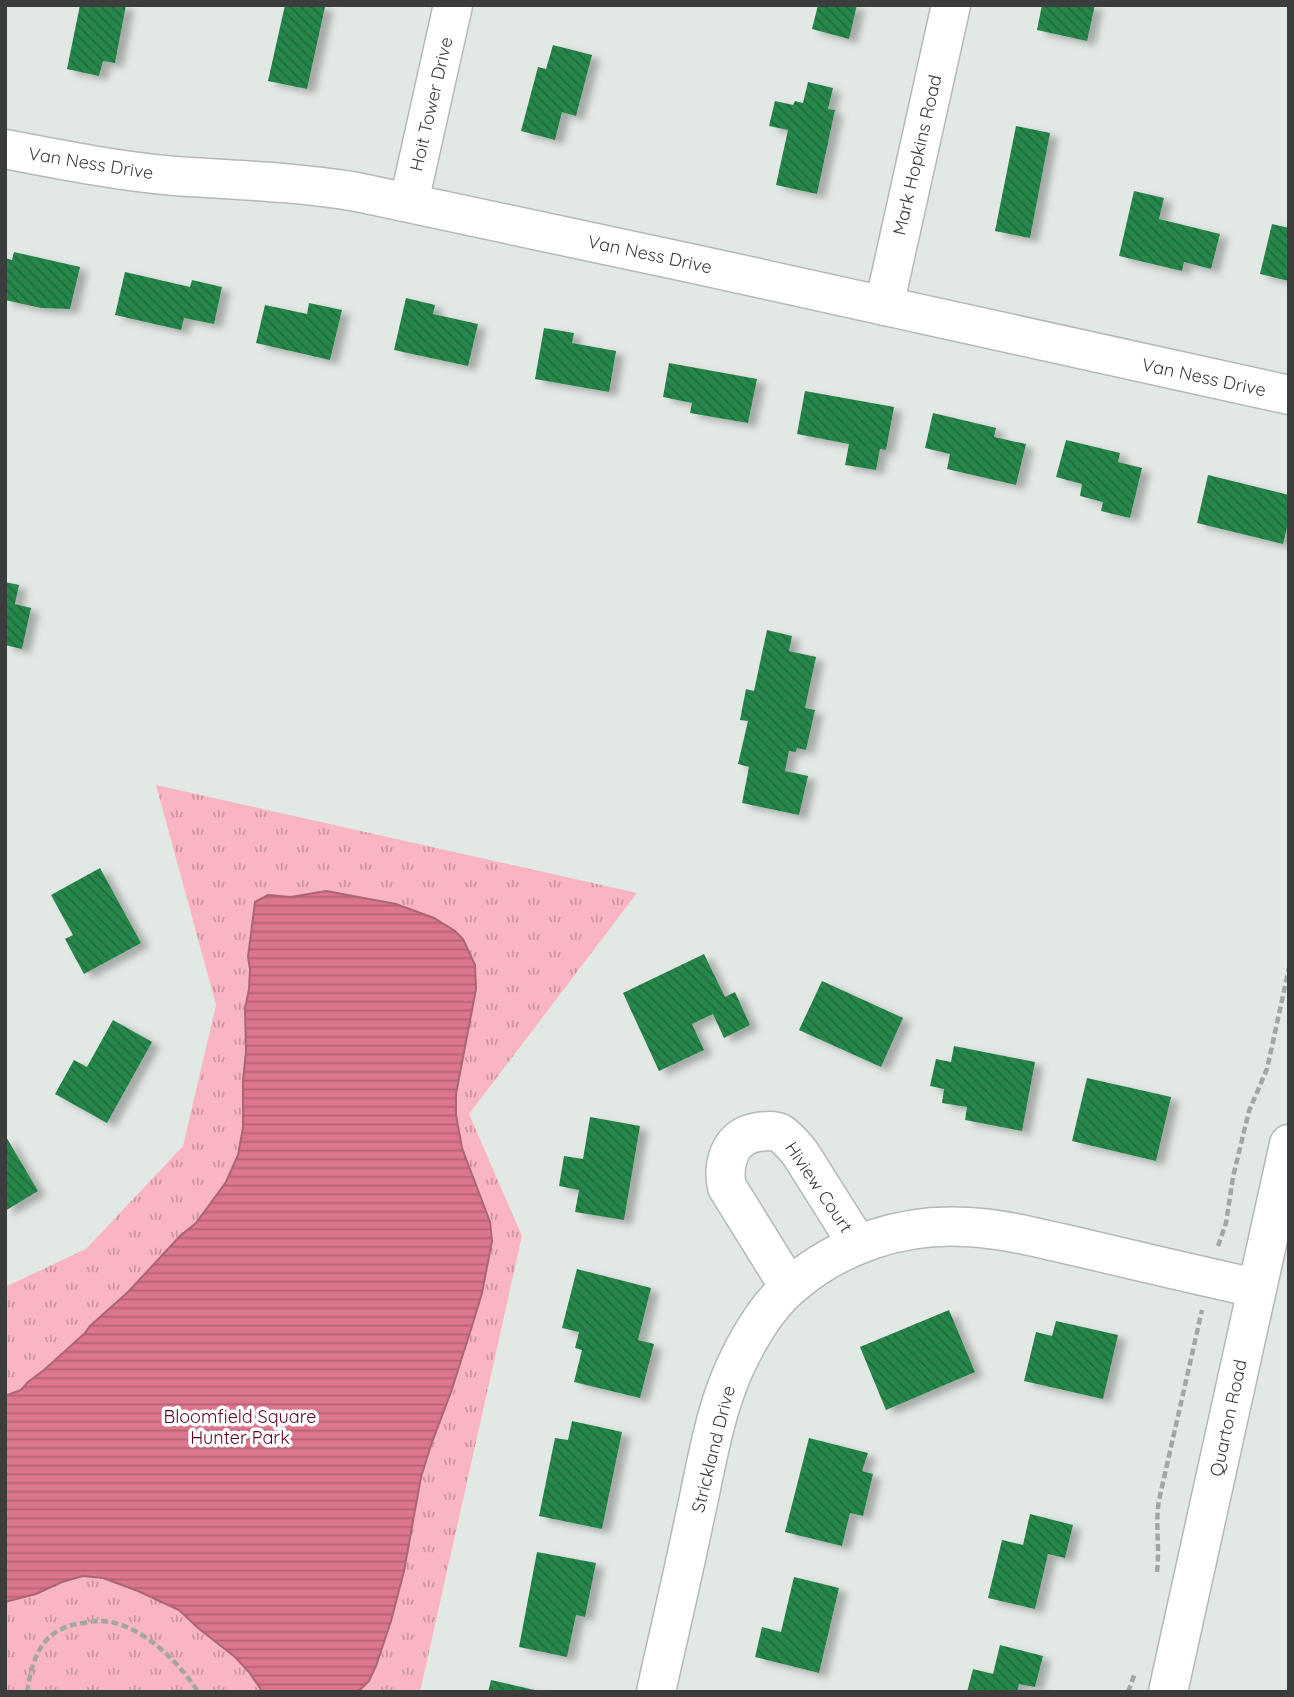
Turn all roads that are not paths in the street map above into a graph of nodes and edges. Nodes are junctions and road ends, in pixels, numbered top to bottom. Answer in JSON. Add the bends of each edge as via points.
{"nodes":[{"id":1,"x":453,"y":5,"type":"edge"},
{"id":2,"x":951,"y":5,"type":"edge"},
{"id":3,"x":5,"y":149,"type":"edge"},
{"id":4,"x":409,"y":202,"type":"junction"},
{"id":5,"x":884,"y":306,"type":"junction"},
{"id":6,"x":1289,"y":395,"type":"edge"},
{"id":7,"x":1287,"y":1163,"type":"edge"},
{"id":8,"x":858,"y":1245,"type":"junction"},
{"id":9,"x":789,"y":1287,"type":"junction"},
{"id":10,"x":1256,"y":1288,"type":"junction"},
{"id":11,"x":656,"y":1692,"type":"edge"},
{"id":12,"x":1168,"y":1692,"type":"edge"}],
"edges":[{"from":1,"to":4,"type":"street","name":"Hoit Tower Drive"},
{"from":2,"to":5,"type":"street","name":"Mark Hopkins Road"},
{"from":3,"to":4,"type":"street","name":"Van Ness Drive","via":[[125,171],[317,185]]},
{"from":4,"to":5,"type":"street","name":"Van Ness Drive"},
{"from":5,"to":6,"type":"street","name":"Van Ness Drive"},
{"from":7,"to":10,"type":"street","name":"Quarton Road"},
{"from":8,"to":9,"type":"street","name":"Strickland Drive"},
{"from":8,"to":9,"type":"street","name":"Hiview Court","via":[[790,1142],[771,1130],[742,1137],[728,1157],[727,1187]]},
{"from":8,"to":10,"type":"street","name":"Strickland Drive","via":[[919,1228],[982,1228]]},
{"from":9,"to":11,"type":"street","name":"Strickland Drive","via":[[745,1347],[722,1399]]},
{"from":10,"to":12,"type":"street","name":"Quarton Road"}]}
